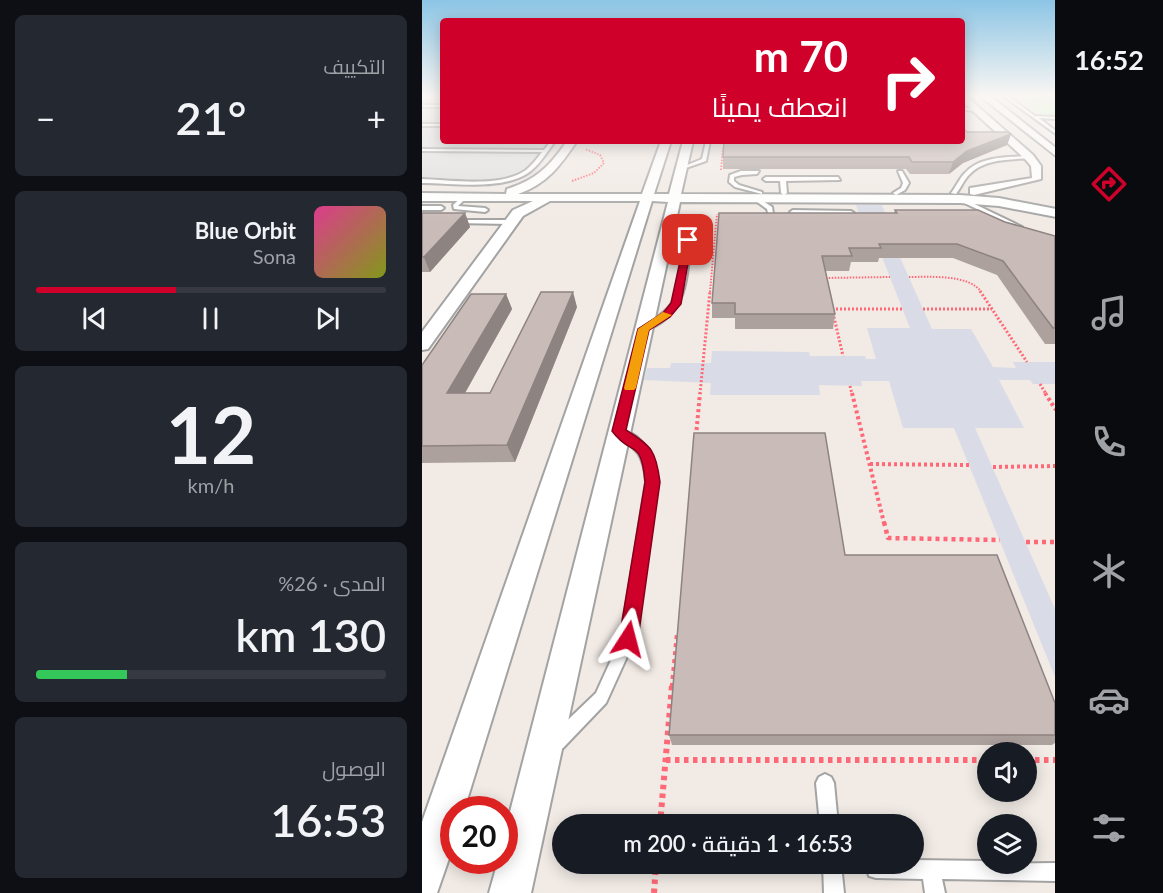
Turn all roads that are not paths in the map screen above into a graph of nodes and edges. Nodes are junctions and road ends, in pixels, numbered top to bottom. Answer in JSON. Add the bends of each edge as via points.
{"nodes":[{"id":1,"x":1008,"y":138,"type":"edge"},
{"id":2,"x":1037,"y":138,"type":"edge"},
{"id":3,"x":1044,"y":143,"type":"junction"},
{"id":4,"x":1055,"y":143,"type":"edge"},
{"id":5,"x":550,"y":144,"type":"edge"},
{"id":6,"x":570,"y":144,"type":"edge"},
{"id":7,"x":665,"y":144,"type":"edge"},
{"id":8,"x":687,"y":144,"type":"edge"},
{"id":9,"x":707,"y":144,"type":"edge"},
{"id":10,"x":422,"y":150,"type":"edge"},
{"id":11,"x":545,"y":151,"type":"junction"},
{"id":12,"x":1055,"y":153,"type":"edge"},
{"id":13,"x":1029,"y":156,"type":"junction"},
{"id":14,"x":757,"y":172,"type":"edge"},
{"id":15,"x":900,"y":172,"type":"edge"},
{"id":16,"x":1050,"y":174,"type":"dead end"},
{"id":17,"x":766,"y":179,"type":"edge"},
{"id":18,"x":783,"y":179,"type":"junction"},
{"id":19,"x":838,"y":179,"type":"edge"},
{"id":20,"x":422,"y":181,"type":"edge"},
{"id":21,"x":678,"y":186,"type":"junction"},
{"id":22,"x":1029,"y":186,"type":"junction"},
{"id":23,"x":552,"y":189,"type":"junction"},
{"id":24,"x":422,"y":191,"type":"edge"},
{"id":25,"x":784,"y":193,"type":"junction"},
{"id":26,"x":896,"y":193,"type":"junction"},
{"id":27,"x":505,"y":195,"type":"junction"},
{"id":28,"x":649,"y":195,"type":"junction"},
{"id":29,"x":757,"y":195,"type":"junction"},
{"id":30,"x":957,"y":196,"type":"junction"},
{"id":31,"x":464,"y":198,"type":"junction"},
{"id":32,"x":809,"y":198,"type":"junction"},
{"id":33,"x":433,"y":201,"type":"edge"},
{"id":34,"x":422,"y":208,"type":"edge"},
{"id":35,"x":485,"y":210,"type":"dead end"},
{"id":36,"x":793,"y":212,"type":"edge"},
{"id":37,"x":1055,"y":212,"type":"edge"},
{"id":38,"x":812,"y":213,"type":"junction"},
{"id":39,"x":851,"y":213,"type":"edge"},
{"id":40,"x":515,"y":218,"type":"junction"},
{"id":41,"x":772,"y":219,"type":"edge"},
{"id":42,"x":443,"y":222,"type":"edge"},
{"id":43,"x":1029,"y":230,"type":"edge"},
{"id":44,"x":422,"y":345,"type":"edge"},
{"id":45,"x":619,"y":431,"type":"junction"},
{"id":46,"x":542,"y":757,"type":"junction"},
{"id":47,"x":825,"y":783,"type":"dead end"},
{"id":48,"x":828,"y":814,"type":"edge"},
{"id":49,"x":924,"y":870,"type":"edge"},
{"id":50,"x":931,"y":870,"type":"junction"},
{"id":51,"x":1055,"y":872,"type":"edge"},
{"id":52,"x":833,"y":874,"type":"edge"},
{"id":53,"x":422,"y":880,"type":"edge"},
{"id":54,"x":510,"y":893,"type":"edge"},
{"id":55,"x":834,"y":893,"type":"edge"},
{"id":56,"x":935,"y":893,"type":"edge"}],
"edges":[{"from":1,"to":13,"type":"street"},
{"from":2,"to":3,"type":"street"},
{"from":3,"to":4,"type":"lane"},
{"from":3,"to":12,"type":"street"},
{"from":5,"to":11,"type":"lane"},
{"from":6,"to":23,"type":"street"},
{"from":7,"to":28,"type":"street"},
{"from":8,"to":21,"type":"street"},
{"from":9,"to":21,"type":"lane","via":[[704,160]]},
{"from":10,"to":11,"type":"lane"},
{"from":11,"to":20,"type":"lane","via":[[528,171],[512,178]]},
{"from":13,"to":22,"type":"street","via":[[1036,166]]},
{"from":13,"to":30,"type":"lane","via":[[978,166],[968,172]]},
{"from":14,"to":29,"type":"lane","via":[[735,174],[731,181]]},
{"from":15,"to":26,"type":"lane","via":[[906,183]]},
{"from":16,"to":22,"type":"street"},
{"from":17,"to":18,"type":"lane"},
{"from":18,"to":19,"type":"lane"},
{"from":18,"to":25,"type":"lane"},
{"from":21,"to":28,"type":"street"},
{"from":21,"to":29,"type":"street","via":[[718,195]]},
{"from":21,"to":45,"type":"street"},
{"from":22,"to":30,"type":"street"},
{"from":22,"to":37,"type":"street"},
{"from":23,"to":27,"type":"street"},
{"from":23,"to":27,"type":"street","via":[[536,184]]},
{"from":23,"to":28,"type":"street"},
{"from":23,"to":40,"type":"street"},
{"from":24,"to":27,"type":"street"},
{"from":25,"to":26,"type":"street"},
{"from":25,"to":29,"type":"street"},
{"from":26,"to":30,"type":"street"},
{"from":27,"to":31,"type":"street"},
{"from":27,"to":40,"type":"street","via":[[515,204]]},
{"from":28,"to":53,"type":"street"},
{"from":29,"to":32,"type":"street"},
{"from":29,"to":41,"type":"lane","via":[[770,208]]},
{"from":30,"to":32,"type":"street","via":[[923,203]]},
{"from":30,"to":37,"type":"street"},
{"from":30,"to":43,"type":"lane"},
{"from":31,"to":33,"type":"street"},
{"from":31,"to":35,"type":"lane","via":[[456,208]]},
{"from":32,"to":38,"type":"lane"},
{"from":33,"to":34,"type":"lane"},
{"from":33,"to":34,"type":"lane"},
{"from":36,"to":38,"type":"lane"},
{"from":38,"to":39,"type":"lane"},
{"from":40,"to":42,"type":"lane"},
{"from":40,"to":44,"type":"street"},
{"from":45,"to":46,"type":"street"},
{"from":45,"to":46,"type":"lane","via":[[643,447],[650,459],[653,482],[628,639],[600,698]]},
{"from":46,"to":54,"type":"street"},
{"from":47,"to":48,"type":"lane"},
{"from":49,"to":50,"type":"lane"},
{"from":50,"to":51,"type":"lane"},
{"from":50,"to":56,"type":"lane"},
{"from":52,"to":55,"type":"lane"}]}
